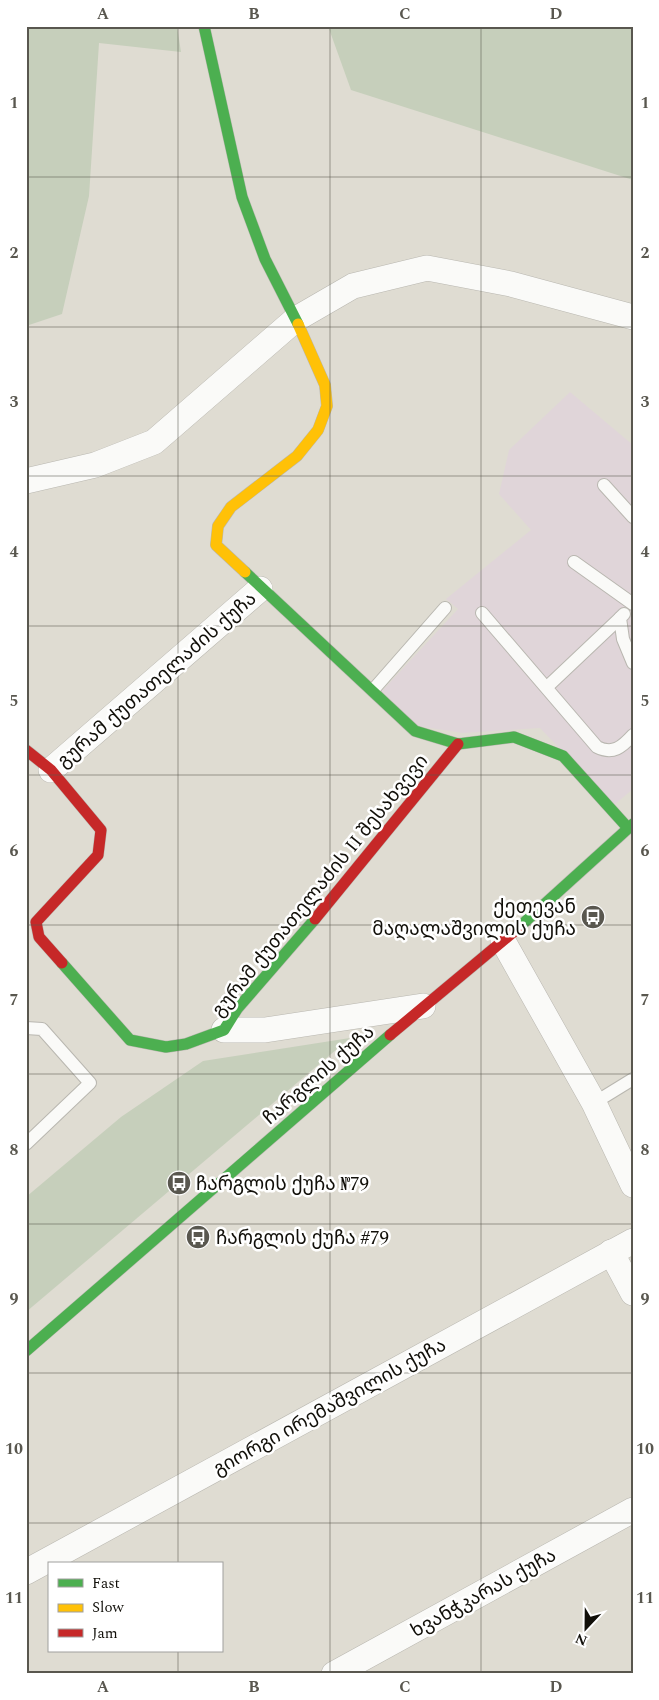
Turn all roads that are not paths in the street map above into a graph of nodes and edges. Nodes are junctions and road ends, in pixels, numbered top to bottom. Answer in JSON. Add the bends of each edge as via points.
{"nodes":[{"id":1,"x":204,"y":26,"type":"edge"},
{"id":2,"x":633,"y":317,"type":"edge"},
{"id":3,"x":296,"y":319,"type":"junction"},
{"id":4,"x":26,"y":481,"type":"edge"},
{"id":5,"x":604,"y":485,"type":"dead end"},
{"id":6,"x":633,"y":517,"type":"edge"},
{"id":7,"x":574,"y":562,"type":"dead end"},
{"id":8,"x":260,"y":589,"type":"junction"},
{"id":9,"x":633,"y":605,"type":"edge"},
{"id":10,"x":445,"y":608,"type":"dead end"},
{"id":11,"x":482,"y":613,"type":"dead end"},
{"id":12,"x":620,"y":618,"type":"junction"},
{"id":13,"x":633,"y":663,"type":"edge"},
{"id":14,"x":547,"y":687,"type":"junction"},
{"id":15,"x":373,"y":690,"type":"junction"},
{"id":16,"x":633,"y":735,"type":"edge"},
{"id":17,"x":458,"y":744,"type":"junction"},
{"id":18,"x":26,"y":750,"type":"edge"},
{"id":19,"x":51,"y":770,"type":"junction"},
{"id":20,"x":630,"y":826,"type":"edge"},
{"id":21,"x":503,"y":941,"type":"junction"},
{"id":22,"x":424,"y":1006,"type":"junction"},
{"id":23,"x":26,"y":1028,"type":"edge"},
{"id":24,"x":224,"y":1030,"type":"junction"},
{"id":25,"x":633,"y":1079,"type":"edge"},
{"id":26,"x":594,"y":1102,"type":"junction"},
{"id":27,"x":26,"y":1144,"type":"edge"},
{"id":28,"x":633,"y":1185,"type":"edge"},
{"id":29,"x":633,"y":1240,"type":"edge"},
{"id":30,"x":611,"y":1252,"type":"junction"},
{"id":31,"x":633,"y":1293,"type":"edge"},
{"id":32,"x":26,"y":1350,"type":"edge"},
{"id":33,"x":633,"y":1510,"type":"edge"},
{"id":34,"x":26,"y":1572,"type":"edge"},
{"id":35,"x":334,"y":1674,"type":"edge"}],
"edges":[{"from":1,"to":3,"type":"street","via":[[242,197],[265,259]]},
{"from":2,"to":3,"type":"street","via":[[510,284],[427,268],[353,286]]},
{"from":3,"to":4,"type":"street","via":[[154,442],[95,465]]},
{"from":3,"to":8,"type":"street","name":"გურამ ქუთათელაძის ქუჩა","via":[[325,385],[326,406],[318,430],[297,456],[231,507],[218,526],[216,546]]},
{"from":5,"to":6,"type":"lane"},
{"from":7,"to":9,"type":"lane"},
{"from":8,"to":15,"type":"street"},
{"from":8,"to":19,"type":"street","name":"გურამ ქუთათელაძის ქუჩა"},
{"from":9,"to":12,"type":"lane"},
{"from":10,"to":15,"type":"lane"},
{"from":11,"to":14,"type":"lane"},
{"from":12,"to":13,"type":"lane","via":[[623,639]]},
{"from":12,"to":14,"type":"lane"},
{"from":14,"to":16,"type":"lane","via":[[597,746],[606,751],[616,750]]},
{"from":15,"to":17,"type":"street","via":[[415,731]]},
{"from":17,"to":20,"type":"street","via":[[514,737],[562,756]]},
{"from":17,"to":24,"type":"street","name":"გურამ ქუთათელაძის II შესახვევი"},
{"from":18,"to":19,"type":"street","name":"გურამ ქუთათელაძის ქუჩა"},
{"from":19,"to":24,"type":"street","name":"გურამ ქუთათელაძის II შესახვევი","via":[[101,830],[98,855],[36,922],[38,937],[130,1040],[166,1047],[186,1044]]},
{"from":20,"to":21,"type":"street","name":"ჩარგლის ქუჩა"},
{"from":21,"to":22,"type":"street","name":"ჩარგლის ქუჩა"},
{"from":21,"to":26,"type":"street"},
{"from":22,"to":24,"type":"street","via":[[265,1030]]},
{"from":22,"to":32,"type":"street","name":"ჩარგლის ქუჩა"},
{"from":23,"to":27,"type":"lane","via":[[42,1029],[90,1083]]},
{"from":25,"to":26,"type":"lane"},
{"from":26,"to":28,"type":"street"},
{"from":29,"to":30,"type":"street","name":"გიორგი ირემაშვილის ქუჩა"},
{"from":30,"to":31,"type":"street"},
{"from":30,"to":34,"type":"street","name":"გიორგი ირემაშვილის ქუჩა"},
{"from":33,"to":35,"type":"street","name":"ხვანჭკარას ქუჩა"}]}
